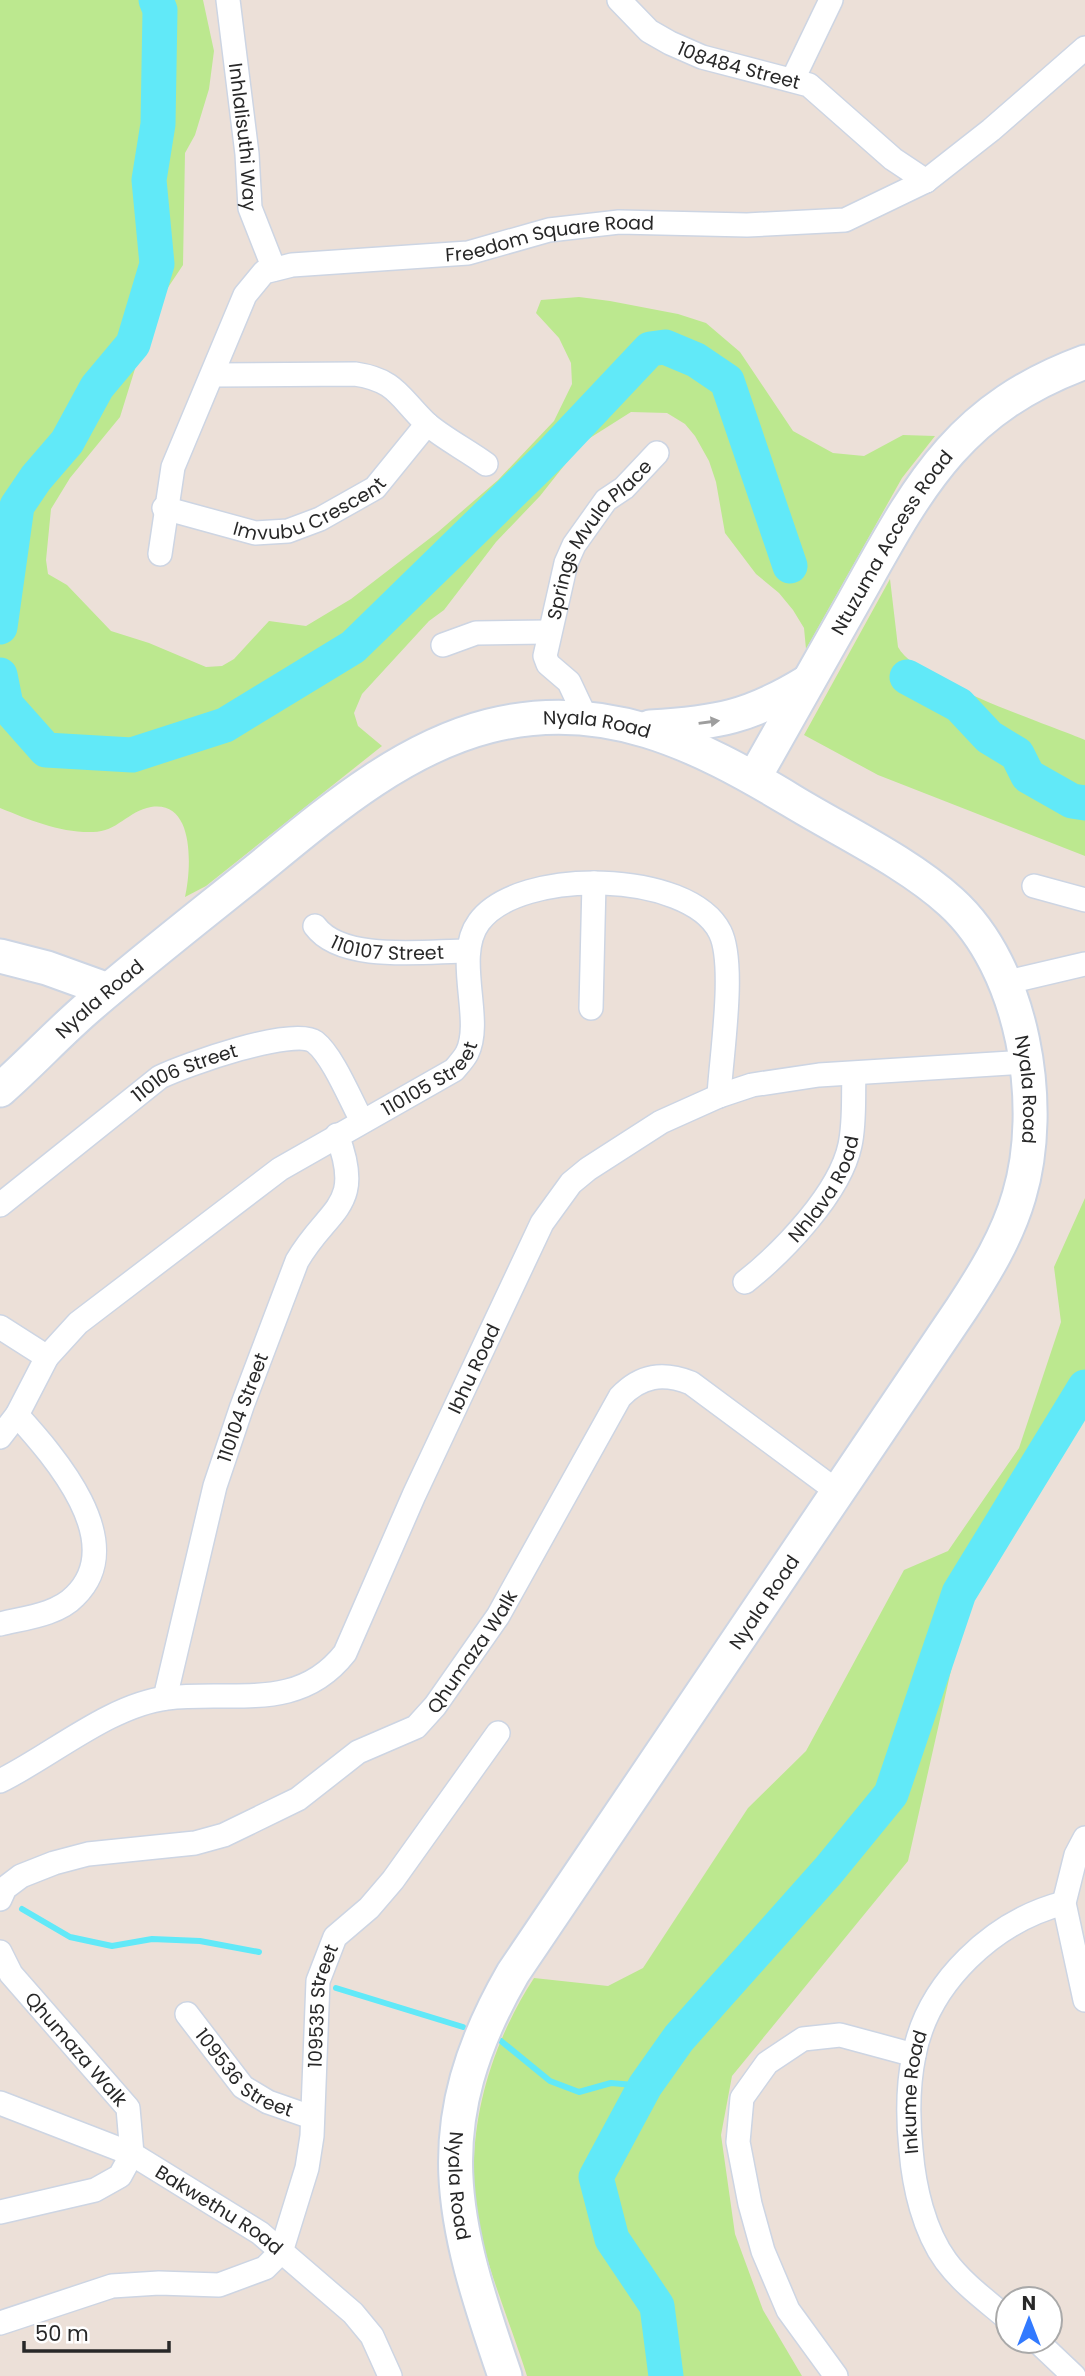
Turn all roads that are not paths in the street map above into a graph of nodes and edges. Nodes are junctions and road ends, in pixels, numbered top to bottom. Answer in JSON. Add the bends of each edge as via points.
{"nodes":[{"id":1,"x":228,"y":0,"type":"edge"},
{"id":2,"x":620,"y":0,"type":"edge"},
{"id":3,"x":831,"y":0,"type":"edge"},
{"id":4,"x":1085,"y":48,"type":"edge"},
{"id":5,"x":793,"y":79,"type":"junction"},
{"id":6,"x":926,"y":181,"type":"junction"},
{"id":7,"x":274,"y":268,"type":"junction"},
{"id":8,"x":1085,"y":362,"type":"edge"},
{"id":9,"x":212,"y":375,"type":"junction"},
{"id":10,"x":427,"y":424,"type":"junction"},
{"id":11,"x":657,"y":453,"type":"dead end"},
{"id":12,"x":486,"y":464,"type":"dead end"},
{"id":13,"x":164,"y":508,"type":"junction"},
{"id":14,"x":160,"y":554,"type":"dead end"},
{"id":15,"x":549,"y":632,"type":"junction"},
{"id":16,"x":443,"y":645,"type":"dead end"},
{"id":17,"x":808,"y":681,"type":"junction"},
{"id":18,"x":585,"y":716,"type":"junction"},
{"id":19,"x":641,"y":728,"type":"junction"},
{"id":20,"x":754,"y":778,"type":"junction"},
{"id":21,"x":594,"y":883,"type":"junction"},
{"id":22,"x":1034,"y":886,"type":"dead end"},
{"id":23,"x":1085,"y":900,"type":"edge"},
{"id":24,"x":315,"y":926,"type":"dead end"},
{"id":25,"x":468,"y":951,"type":"junction"},
{"id":26,"x":0,"y":956,"type":"edge"},
{"id":27,"x":1085,"y":964,"type":"edge"},
{"id":28,"x":1004,"y":983,"type":"junction"},
{"id":29,"x":108,"y":990,"type":"junction"},
{"id":30,"x":591,"y":1008,"type":"dead end"},
{"id":31,"x":1027,"y":1062,"type":"junction"},
{"id":32,"x":854,"y":1073,"type":"junction"},
{"id":33,"x":0,"y":1090,"type":"edge"},
{"id":34,"x":719,"y":1096,"type":"junction"},
{"id":35,"x":362,"y":1121,"type":"junction"},
{"id":36,"x":337,"y":1135,"type":"junction"},
{"id":37,"x":0,"y":1205,"type":"edge"},
{"id":38,"x":745,"y":1282,"type":"dead end"},
{"id":39,"x":0,"y":1327,"type":"edge"},
{"id":40,"x":47,"y":1357,"type":"junction"},
{"id":41,"x":17,"y":1415,"type":"junction"},
{"id":42,"x":0,"y":1437,"type":"edge"},
{"id":43,"x":838,"y":1492,"type":"junction"},
{"id":44,"x":0,"y":1624,"type":"edge"},
{"id":45,"x":165,"y":1698,"type":"junction"},
{"id":46,"x":498,"y":1733,"type":"dead end"},
{"id":47,"x":0,"y":1781,"type":"edge"},
{"id":48,"x":1080,"y":1846,"type":"edge"},
{"id":49,"x":0,"y":1899,"type":"edge"},
{"id":50,"x":1064,"y":1903,"type":"junction"},
{"id":51,"x":0,"y":1952,"type":"edge"},
{"id":52,"x":1085,"y":2000,"type":"edge"},
{"id":53,"x":187,"y":2014,"type":"dead end"},
{"id":54,"x":914,"y":2055,"type":"junction"},
{"id":55,"x":0,"y":2103,"type":"edge"},
{"id":56,"x":312,"y":2118,"type":"junction"},
{"id":57,"x":132,"y":2154,"type":"junction"},
{"id":58,"x":0,"y":2212,"type":"edge"},
{"id":59,"x":281,"y":2252,"type":"junction"},
{"id":60,"x":994,"y":2306,"type":"edge"},
{"id":61,"x":0,"y":2323,"type":"edge"},
{"id":62,"x":1052,"y":2355,"type":"edge"},
{"id":63,"x":390,"y":2376,"type":"edge"},
{"id":64,"x":505,"y":2376,"type":"edge"},
{"id":65,"x":836,"y":2376,"type":"edge"},
{"id":66,"x":1074,"y":2376,"type":"edge"}],
"edges":[{"from":1,"to":7,"type":"street","name":"Inhlalisuthi Way","via":[[250,208]]},
{"from":2,"to":5,"type":"street","name":"108484 Street","via":[[649,31],[670,43],[702,57]]},
{"from":3,"to":5,"type":"street"},
{"from":4,"to":6,"type":"street","name":"Freedom Square Road"},
{"from":5,"to":6,"type":"street","name":"108484 Street","via":[[817,91],[893,159]]},
{"from":6,"to":7,"type":"street","name":"Freedom Square Road","via":[[866,213],[832,222],[619,222],[549,230],[468,253]]},
{"from":7,"to":9,"type":"street","via":[[255,280],[245,295]]},
{"from":8,"to":17,"type":"street","name":"Ntuzuma Access Road","via":[[1040,381],[992,410],[936,464]]},
{"from":9,"to":10,"type":"street","via":[[355,374],[377,378],[402,396]]},
{"from":9,"to":13,"type":"street","via":[[173,467]]},
{"from":10,"to":12,"type":"street"},
{"from":10,"to":13,"type":"street","name":"Imvubu Crescent","via":[[375,488],[288,531],[255,533]]},
{"from":11,"to":15,"type":"street","name":"Springs Mvula Place","via":[[604,502],[574,545]]},
{"from":13,"to":14,"type":"street"},
{"from":15,"to":16,"type":"street","name":"Springs Mvula Place","via":[[476,633]]},
{"from":15,"to":18,"type":"street","name":"Springs Mvula Place","via":[[545,660],[569,682]]},
{"from":19,"to":17,"type":"street","one_way":true,"via":[[731,719],[767,706]]},
{"from":17,"to":20,"type":"street","name":"Ntuzuma Access Road"},
{"from":18,"to":19,"type":"street","name":"Nyala Road"},
{"from":18,"to":29,"type":"street","name":"Nyala Road","via":[[490,726],[413,757],[305,831]]},
{"from":19,"to":20,"type":"street","name":"Nyala Road"},
{"from":20,"to":28,"type":"street","name":"Nyala Road","via":[[952,903],[979,936]]},
{"from":21,"to":25,"type":"street","name":"110105 Street","via":[[547,886],[502,901],[480,920]]},
{"from":21,"to":30,"type":"street"},
{"from":21,"to":34,"type":"street","name":"110105 Street","via":[[668,895],[715,923],[728,962]]},
{"from":22,"to":23,"type":"street"},
{"from":24,"to":25,"type":"street","name":"110107 Street","via":[[327,940],[349,948]]},
{"from":25,"to":35,"type":"street","name":"110105 Street","via":[[468,1052],[454,1070]]},
{"from":26,"to":29,"type":"street"},
{"from":27,"to":28,"type":"street"},
{"from":28,"to":31,"type":"street","name":"Nyala Road"},
{"from":29,"to":33,"type":"street","name":"Nyala Road"},
{"from":31,"to":32,"type":"street","name":"Ibhu Road"},
{"from":31,"to":43,"type":"street","name":"Nyala Road","via":[[1025,1163],[1010,1220],[977,1285]]},
{"from":32,"to":34,"type":"street","name":"Ibhu Road","via":[[784,1079]]},
{"from":32,"to":38,"type":"street","name":"Nhlava Road","via":[[850,1144],[842,1168],[796,1235]]},
{"from":34,"to":45,"type":"street","name":"Ibhu Road","via":[[634,1138],[588,1169],[555,1203],[345,1653],[331,1671],[314,1683],[287,1692]]},
{"from":35,"to":36,"type":"street","name":"110105 Street"},
{"from":35,"to":37,"type":"street","name":"110106 Street","via":[[322,1049],[312,1040],[290,1037],[189,1064],[160,1077]]},
{"from":36,"to":40,"type":"street","name":"110105 Street","via":[[280,1169],[98,1307]]},
{"from":36,"to":45,"type":"street","name":"110104 Street","via":[[347,1163],[345,1196],[296,1261],[242,1406],[215,1486]]},
{"from":39,"to":40,"type":"street"},
{"from":40,"to":41,"type":"street","name":"110105 Street"},
{"from":41,"to":42,"type":"street","name":"110105 Street"},
{"from":41,"to":44,"type":"street","via":[[54,1460],[84,1508],[95,1548],[75,1597],[47,1612]]},
{"from":43,"to":49,"type":"street","name":"Qhumaza Walk","via":[[691,1384],[668,1376],[645,1378],[620,1397],[498,1616],[416,1727],[358,1752],[298,1799],[224,1835],[54,1863],[21,1876],[5,1888]]},
{"from":43,"to":64,"type":"street","name":"Nyala Road","via":[[513,1973],[479,2040],[461,2103],[456,2201],[466,2253]]},
{"from":45,"to":47,"type":"street","name":"Ibhu Road","via":[[117,1715]]},
{"from":46,"to":56,"type":"street","name":"109535 Street","via":[[410,1859],[378,1899],[335,1937],[325,1957],[318,1981]]},
{"from":48,"to":50,"type":"street"},
{"from":50,"to":52,"type":"street"},
{"from":50,"to":54,"type":"street","name":"Inkume Road","via":[[1026,1916],[968,1959],[940,1993]]},
{"from":51,"to":57,"type":"street","name":"Qhumaza Walk","via":[[11,1974],[128,2108]]},
{"from":53,"to":56,"type":"street","name":"109536 Street","via":[[243,2087]]},
{"from":54,"to":60,"type":"street","name":"Inkume Road","via":[[909,2132],[917,2196],[945,2259]]},
{"from":54,"to":65,"type":"street","via":[[841,2035],[803,2039],[767,2063],[742,2098],[738,2142],[763,2251],[788,2309]]},
{"from":55,"to":57,"type":"street","name":"Bakwethu Road"},
{"from":56,"to":59,"type":"street","name":"109535 Street","via":[[307,2168]]},
{"from":57,"to":58,"type":"street","via":[[120,2176],[95,2190]]},
{"from":57,"to":59,"type":"street","name":"Bakwethu Road","via":[[234,2216]]},
{"from":59,"to":61,"type":"street","via":[[265,2268],[219,2285],[112,2286]]},
{"from":59,"to":63,"type":"street","name":"Bakwethu Road","via":[[361,2323]]},
{"from":62,"to":66,"type":"street"}]}
